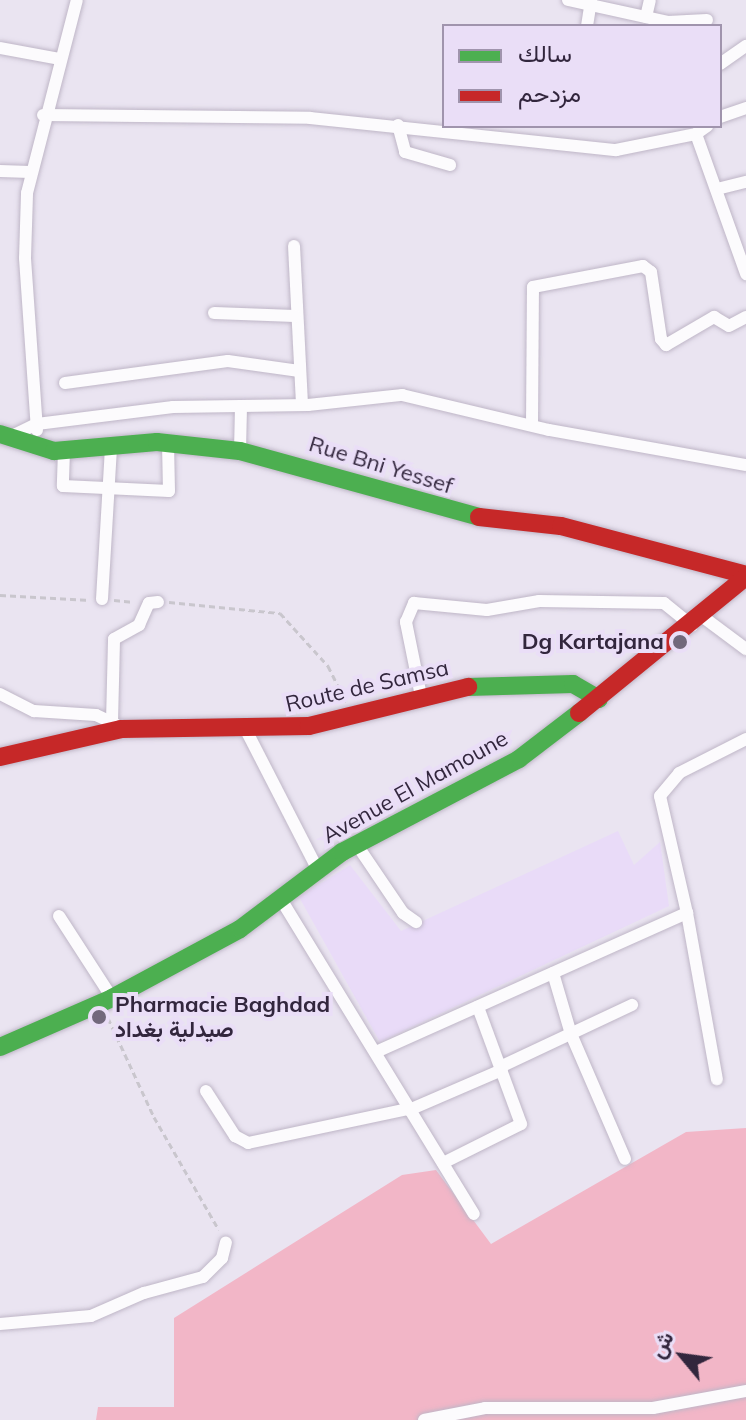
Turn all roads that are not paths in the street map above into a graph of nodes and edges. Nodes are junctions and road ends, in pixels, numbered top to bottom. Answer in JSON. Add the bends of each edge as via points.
{"nodes":[{"id":1,"x":77,"y":0,"type":"edge"},
{"id":2,"x":568,"y":0,"type":"edge"},
{"id":3,"x":650,"y":0,"type":"edge"},
{"id":4,"x":591,"y":2,"type":"edge"},
{"id":5,"x":646,"y":17,"type":"junction"},
{"id":6,"x":707,"y":20,"type":"dead end"},
{"id":7,"x":587,"y":24,"type":"edge"},
{"id":8,"x":746,"y":46,"type":"edge"},
{"id":9,"x":0,"y":48,"type":"edge"},
{"id":10,"x":60,"y":59,"type":"junction"},
{"id":11,"x":722,"y":63,"type":"edge"},
{"id":12,"x":746,"y":108,"type":"edge"},
{"id":13,"x":43,"y":115,"type":"junction"},
{"id":14,"x":722,"y":116,"type":"edge"},
{"id":15,"x":398,"y":125,"type":"junction"},
{"id":16,"x":702,"y":130,"type":"edge"},
{"id":17,"x":450,"y":165,"type":"dead end"},
{"id":18,"x":0,"y":171,"type":"edge"},
{"id":19,"x":30,"y":172,"type":"junction"},
{"id":20,"x":746,"y":182,"type":"edge"},
{"id":21,"x":717,"y":189,"type":"junction"},
{"id":22,"x":294,"y":246,"type":"dead end"},
{"id":23,"x":741,"y":248,"type":"edge"},
{"id":24,"x":746,"y":274,"type":"edge"},
{"id":25,"x":214,"y":313,"type":"dead end"},
{"id":26,"x":295,"y":316,"type":"junction"},
{"id":27,"x":746,"y":317,"type":"edge"},
{"id":28,"x":299,"y":371,"type":"junction"},
{"id":29,"x":65,"y":383,"type":"dead end"},
{"id":30,"x":302,"y":405,"type":"junction"},
{"id":31,"x":241,"y":408,"type":"junction"},
{"id":32,"x":37,"y":424,"type":"junction"},
{"id":33,"x":532,"y":425,"type":"junction"},
{"id":34,"x":6,"y":435,"type":"edge"},
{"id":35,"x":168,"y":443,"type":"junction"},
{"id":36,"x":111,"y":446,"type":"junction"},
{"id":37,"x":39,"y":449,"type":"junction"},
{"id":38,"x":64,"y":451,"type":"junction"},
{"id":39,"x":240,"y":451,"type":"junction"},
{"id":40,"x":746,"y":465,"type":"edge"},
{"id":41,"x":112,"y":487,"type":"junction"},
{"id":42,"x":746,"y":576,"type":"edge"},
{"id":43,"x":102,"y":599,"type":"dead end"},
{"id":44,"x":158,"y":602,"type":"dead end"},
{"id":45,"x":698,"y":622,"type":"junction"},
{"id":46,"x":746,"y":649,"type":"edge"},
{"id":47,"x":0,"y":694,"type":"edge"},
{"id":48,"x":421,"y":696,"type":"junction"},
{"id":49,"x":599,"y":699,"type":"junction"},
{"id":50,"x":116,"y":726,"type":"junction"},
{"id":51,"x":245,"y":728,"type":"junction"},
{"id":52,"x":746,"y":739,"type":"edge"},
{"id":53,"x":0,"y":757,"type":"edge"},
{"id":54,"x":357,"y":845,"type":"junction"},
{"id":55,"x":318,"y":870,"type":"junction"},
{"id":56,"x":282,"y":901,"type":"junction"},
{"id":57,"x":687,"y":913,"type":"junction"},
{"id":58,"x":59,"y":916,"type":"dead end"},
{"id":59,"x":416,"y":922,"type":"dead end"},
{"id":60,"x":553,"y":973,"type":"junction"},
{"id":61,"x":106,"y":1001,"type":"junction"},
{"id":62,"x":632,"y":1005,"type":"dead end"},
{"id":63,"x":478,"y":1007,"type":"junction"},
{"id":64,"x":571,"y":1034,"type":"junction"},
{"id":65,"x":0,"y":1047,"type":"edge"},
{"id":66,"x":376,"y":1052,"type":"junction"},
{"id":67,"x":501,"y":1068,"type":"junction"},
{"id":68,"x":717,"y":1079,"type":"dead end"},
{"id":69,"x":206,"y":1091,"type":"dead end"},
{"id":70,"x":409,"y":1109,"type":"junction"},
{"id":71,"x":625,"y":1159,"type":"dead end"},
{"id":72,"x":443,"y":1163,"type":"junction"},
{"id":73,"x":474,"y":1214,"type":"dead end"},
{"id":74,"x":226,"y":1242,"type":"road end"},
{"id":75,"x":0,"y":1324,"type":"edge"},
{"id":76,"x":746,"y":1391,"type":"edge"},
{"id":77,"x":424,"y":1420,"type":"edge"}],
"edges":[{"from":1,"to":10,"type":"street"},
{"from":2,"to":4,"type":"street"},
{"from":3,"to":5,"type":"street"},
{"from":4,"to":5,"type":"street"},
{"from":4,"to":7,"type":"street"},
{"from":5,"to":6,"type":"street"},
{"from":8,"to":11,"type":"street"},
{"from":9,"to":10,"type":"street"},
{"from":10,"to":13,"type":"street"},
{"from":12,"to":14,"type":"street"},
{"from":13,"to":15,"type":"street","via":[[157,114]]},
{"from":13,"to":19,"type":"street"},
{"from":15,"to":16,"type":"street","via":[[616,150]]},
{"from":15,"to":17,"type":"street","via":[[405,152]]},
{"from":16,"to":21,"type":"street"},
{"from":18,"to":19,"type":"street"},
{"from":19,"to":32,"type":"street","via":[[25,258]]},
{"from":20,"to":21,"type":"street"},
{"from":21,"to":23,"type":"street"},
{"from":22,"to":26,"type":"street"},
{"from":23,"to":24,"type":"street"},
{"from":25,"to":26,"type":"street"},
{"from":26,"to":28,"type":"street"},
{"from":27,"to":33,"type":"street","via":[[729,326],[714,317],[666,345],[651,272],[643,266],[533,287]]},
{"from":28,"to":29,"type":"street","via":[[228,361]]},
{"from":28,"to":30,"type":"street"},
{"from":30,"to":31,"type":"street"},
{"from":30,"to":33,"type":"street","via":[[402,395]]},
{"from":31,"to":32,"type":"street","via":[[173,407]]},
{"from":31,"to":39,"type":"street"},
{"from":32,"to":34,"type":"street"},
{"from":32,"to":37,"type":"street"},
{"from":33,"to":40,"type":"street"},
{"from":34,"to":37,"type":"street","name":"Rue Bni Yessef"},
{"from":35,"to":36,"type":"street","name":"Rue Bni Yessef"},
{"from":35,"to":39,"type":"street","name":"Rue Bni Yessef"},
{"from":35,"to":41,"type":"street","via":[[169,491]]},
{"from":36,"to":38,"type":"street","name":"Rue Bni Yessef"},
{"from":36,"to":41,"type":"street"},
{"from":37,"to":38,"type":"street","name":"Rue Bni Yessef"},
{"from":38,"to":41,"type":"street","via":[[62,485]]},
{"from":39,"to":42,"type":"street","name":"Rue Bni Yessef","via":[[337,474],[466,516],[561,526]]},
{"from":41,"to":43,"type":"street"},
{"from":42,"to":45,"type":"street","name":"Avenue El Mamoune"},
{"from":44,"to":50,"type":"street","via":[[149,603],[139,625],[114,639]]},
{"from":45,"to":46,"type":"street"},
{"from":45,"to":48,"type":"street","via":[[664,603],[539,601],[487,610],[414,603],[406,622]]},
{"from":45,"to":49,"type":"street","name":"Avenue El Mamoune"},
{"from":47,"to":50,"type":"street","via":[[34,711],[96,715]]},
{"from":48,"to":49,"type":"street","name":"Route de Samsa","via":[[470,687],[573,684]]},
{"from":48,"to":51,"type":"street","name":"Route de Samsa","via":[[279,730]]},
{"from":49,"to":54,"type":"street","name":"Avenue El Mamoune","via":[[519,759]]},
{"from":50,"to":51,"type":"street","name":"Route de Samsa"},
{"from":50,"to":53,"type":"street","name":"Route de Samsa"},
{"from":51,"to":55,"type":"street"},
{"from":52,"to":57,"type":"street","via":[[679,773],[662,790]]},
{"from":54,"to":55,"type":"street","name":"Avenue El Mamoune"},
{"from":54,"to":59,"type":"street","via":[[403,913]]},
{"from":55,"to":56,"type":"street","name":"Avenue El Mamoune"},
{"from":56,"to":61,"type":"street","name":"Avenue El Mamoune"},
{"from":56,"to":66,"type":"street"},
{"from":57,"to":60,"type":"street"},
{"from":57,"to":68,"type":"street"},
{"from":58,"to":61,"type":"street"},
{"from":60,"to":63,"type":"street"},
{"from":60,"to":64,"type":"street"},
{"from":61,"to":65,"type":"street","name":"Avenue El Mamoune"},
{"from":62,"to":64,"type":"street"},
{"from":63,"to":66,"type":"street"},
{"from":63,"to":67,"type":"street"},
{"from":64,"to":67,"type":"street"},
{"from":64,"to":71,"type":"street"},
{"from":66,"to":70,"type":"street"},
{"from":67,"to":70,"type":"street"},
{"from":67,"to":72,"type":"street","via":[[521,1124]]},
{"from":69,"to":70,"type":"street","via":[[235,1136],[248,1143]]},
{"from":70,"to":72,"type":"street"},
{"from":72,"to":73,"type":"street"},
{"from":74,"to":75,"type":"street","via":[[218,1265],[203,1277],[144,1293],[91,1316]]},
{"from":76,"to":77,"type":"street","via":[[653,1408],[485,1408]]}]}
